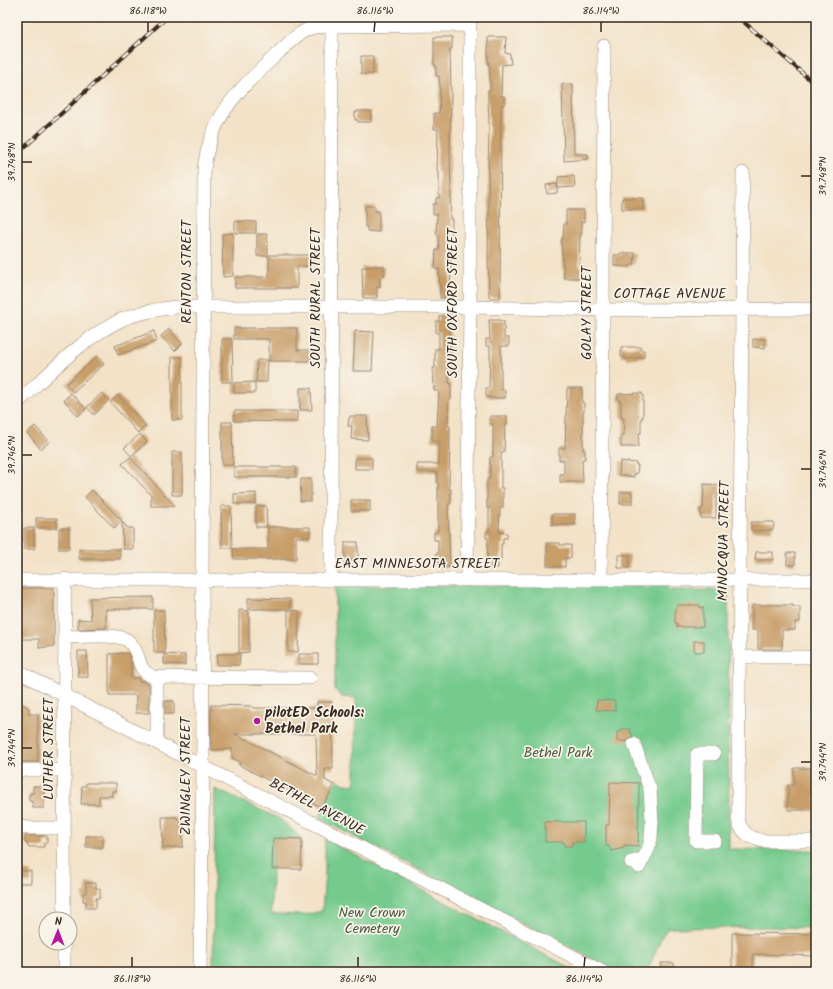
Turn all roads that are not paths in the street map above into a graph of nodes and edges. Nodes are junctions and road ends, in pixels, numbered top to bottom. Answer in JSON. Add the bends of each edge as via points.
{"nodes":[{"id":1,"x":332,"y":21,"type":"edge"},
{"id":2,"x":470,"y":25,"type":"joint"},
{"id":3,"x":604,"y":46,"type":"dead end"},
{"id":4,"x":743,"y":173,"type":"dead end"},
{"id":5,"x":203,"y":307,"type":"junction"},
{"id":6,"x":470,"y":307,"type":"junction"},
{"id":7,"x":332,"y":308,"type":"junction"},
{"id":8,"x":742,"y":309,"type":"junction"},
{"id":9,"x":816,"y":309,"type":"edge"},
{"id":10,"x":603,"y":310,"type":"junction"},
{"id":11,"x":17,"y":403,"type":"edge"},
{"id":12,"x":202,"y":579,"type":"junction"},
{"id":13,"x":17,"y":580,"type":"edge"},
{"id":14,"x":65,"y":580,"type":"junction"},
{"id":15,"x":331,"y":580,"type":"junction"},
{"id":16,"x":467,"y":580,"type":"junction"},
{"id":17,"x":601,"y":580,"type":"junction"},
{"id":18,"x":739,"y":580,"type":"junction"},
{"id":19,"x":816,"y":580,"type":"edge"},
{"id":20,"x":65,"y":637,"type":"junction"},
{"id":21,"x":816,"y":657,"type":"edge"},
{"id":22,"x":738,"y":658,"type":"junction"},
{"id":23,"x":17,"y":671,"type":"edge"},
{"id":24,"x":158,"y":677,"type":"junction"},
{"id":25,"x":202,"y":677,"type":"junction"},
{"id":26,"x":310,"y":678,"type":"dead end"},
{"id":27,"x":65,"y":696,"type":"junction"},
{"id":28,"x":157,"y":743,"type":"junction"},
{"id":29,"x":634,"y":744,"type":"dead end"},
{"id":30,"x":714,"y":754,"type":"dead end"},
{"id":31,"x":203,"y":766,"type":"junction"},
{"id":32,"x":17,"y":770,"type":"edge"},
{"id":33,"x":65,"y":770,"type":"junction"},
{"id":34,"x":17,"y":827,"type":"edge"},
{"id":35,"x":64,"y":828,"type":"junction"},
{"id":36,"x":715,"y":841,"type":"dead end"},
{"id":37,"x":816,"y":841,"type":"edge"},
{"id":38,"x":638,"y":863,"type":"dead end"},
{"id":39,"x":64,"y":911,"type":"edge"},
{"id":40,"x":64,"y":951,"type":"edge"},
{"id":41,"x":64,"y":972,"type":"edge"},
{"id":42,"x":200,"y":972,"type":"edge"},
{"id":43,"x":603,"y":972,"type":"edge"}],
"edges":[{"from":1,"to":2,"type":"street","name":"RENTON STREET"},
{"from":1,"to":5,"type":"street","name":"RENTON STREET","via":[[297,36],[235,95],[216,126],[206,154],[203,178]]},
{"from":1,"to":7,"type":"street","name":"SOUTH RURAL STREET"},
{"from":2,"to":6,"type":"street","name":"SOUTH OXFORD STREET"},
{"from":3,"to":10,"type":"street","name":"GOLAY STREET"},
{"from":4,"to":8,"type":"street","name":"MINOCQUA STREET"},
{"from":5,"to":7,"type":"street","name":"COTTAGE AVENUE"},
{"from":5,"to":11,"type":"street","name":"COTTAGE AVENUE","via":[[156,309],[126,318],[104,329],[84,342]]},
{"from":5,"to":12,"type":"street","name":"RENTON STREET"},
{"from":6,"to":7,"type":"street","name":"COTTAGE AVENUE"},
{"from":6,"to":10,"type":"street","name":"COTTAGE AVENUE"},
{"from":6,"to":16,"type":"street","name":"SOUTH OXFORD STREET"},
{"from":7,"to":15,"type":"street","name":"SOUTH RURAL STREET"},
{"from":8,"to":9,"type":"street","name":"COTTAGE AVENUE"},
{"from":8,"to":10,"type":"street","name":"COTTAGE AVENUE"},
{"from":8,"to":18,"type":"street","name":"MINOCQUA STREET"},
{"from":10,"to":17,"type":"street","name":"GOLAY STREET"},
{"from":12,"to":14,"type":"street","name":"EAST MINNESOTA STREET"},
{"from":12,"to":15,"type":"street","name":"EAST MINNESOTA STREET"},
{"from":12,"to":25,"type":"street","name":"ZWINGLEY STREET"},
{"from":13,"to":14,"type":"street","name":"EAST MINNESOTA STREET"},
{"from":14,"to":20,"type":"street","name":"LUTHER STREET"},
{"from":15,"to":16,"type":"street","name":"EAST MINNESOTA STREET"},
{"from":16,"to":17,"type":"street","name":"EAST MINNESOTA STREET"},
{"from":17,"to":18,"type":"street","name":"EAST MINNESOTA STREET"},
{"from":18,"to":19,"type":"street","name":"EAST MINNESOTA STREET"},
{"from":18,"to":22,"type":"street","name":"MINOCQUA STREET"},
{"from":20,"to":24,"type":"street","via":[[129,640],[145,673]]},
{"from":20,"to":27,"type":"street","name":"LUTHER STREET"},
{"from":21,"to":22,"type":"street"},
{"from":22,"to":37,"type":"street","name":"MINOCQUA STREET","via":[[737,815],[740,827],[748,836],[763,841]]},
{"from":23,"to":27,"type":"street","name":"BETHEL AVENUE"},
{"from":24,"to":25,"type":"street"},
{"from":24,"to":28,"type":"street"},
{"from":25,"to":26,"type":"street"},
{"from":25,"to":31,"type":"street","name":"ZWINGLEY STREET"},
{"from":27,"to":28,"type":"street","name":"BETHEL AVENUE"},
{"from":27,"to":33,"type":"street","name":"LUTHER STREET"},
{"from":28,"to":31,"type":"street","name":"BETHEL AVENUE"},
{"from":29,"to":38,"type":"street","via":[[650,789],[652,822],[648,850]]},
{"from":30,"to":36,"type":"street","via":[[697,754],[696,841]]},
{"from":31,"to":42,"type":"street","name":"ZWINGLEY STREET"},
{"from":31,"to":43,"type":"street","name":"BETHEL AVENUE"},
{"from":32,"to":33,"type":"street"},
{"from":33,"to":35,"type":"street","name":"LUTHER STREET"},
{"from":34,"to":35,"type":"street"},
{"from":35,"to":39,"type":"street","name":"LUTHER STREET"},
{"from":40,"to":41,"type":"street"}]}
